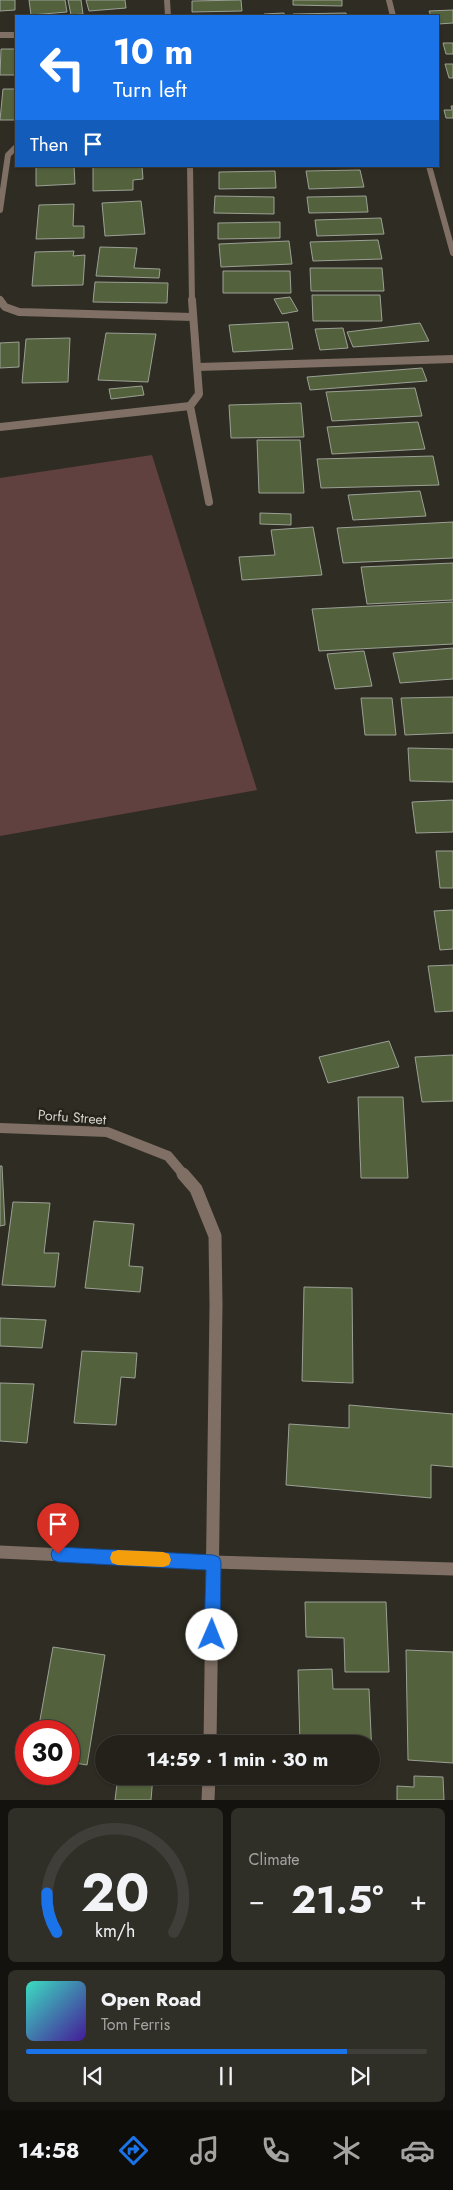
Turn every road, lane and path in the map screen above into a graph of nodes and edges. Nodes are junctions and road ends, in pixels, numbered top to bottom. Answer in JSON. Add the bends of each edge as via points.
{"nodes":[{"id":1,"x":167,"y":0,"type":"edge"},
{"id":2,"x":389,"y":0,"type":"edge"},
{"id":3,"x":168,"y":15,"type":"edge"},
{"id":4,"x":393,"y":15,"type":"edge"},
{"id":5,"x":0,"y":35,"type":"edge"},
{"id":6,"x":15,"y":35,"type":"edge"},
{"id":7,"x":15,"y":148,"type":"edge"},
{"id":8,"x":190,"y":167,"type":"edge"},
{"id":9,"x":429,"y":167,"type":"edge"},
{"id":10,"x":0,"y":210,"type":"edge"},
{"id":11,"x":453,"y":253,"type":"edge"},
{"id":12,"x":0,"y":300,"type":"edge"},
{"id":13,"x":192,"y":317,"type":"junction"},
{"id":14,"x":453,"y":359,"type":"edge"},
{"id":15,"x":198,"y":367,"type":"junction"},
{"id":16,"x":190,"y":406,"type":"junction"},
{"id":17,"x":0,"y":427,"type":"edge"},
{"id":18,"x":208,"y":502,"type":"dead end"},
{"id":19,"x":0,"y":1128,"type":"edge"},
{"id":20,"x":0,"y":1552,"type":"edge"},
{"id":21,"x":213,"y":1562,"type":"junction"},
{"id":22,"x":453,"y":1569,"type":"edge"},
{"id":23,"x":210,"y":1735,"type":"edge"},
{"id":24,"x":209,"y":1785,"type":"edge"},
{"id":25,"x":208,"y":1800,"type":"edge"}],
"edges":[{"from":1,"to":3,"type":"street"},
{"from":2,"to":4,"type":"street"},
{"from":5,"to":6,"type":"street"},
{"from":7,"to":10,"type":"street","via":[[8,155]]},
{"from":8,"to":13,"type":"street"},
{"from":9,"to":11,"type":"street"},
{"from":12,"to":13,"type":"street","via":[[5,307],[19,312]]},
{"from":13,"to":15,"type":"street"},
{"from":14,"to":15,"type":"street"},
{"from":15,"to":16,"type":"street","via":[[199,394]]},
{"from":16,"to":17,"type":"street"},
{"from":16,"to":18,"type":"street"},
{"from":19,"to":21,"type":"street","name":"Porfu Street","via":[[106,1132],[168,1156],[196,1189],[215,1236]]},
{"from":20,"to":21,"type":"street"},
{"from":21,"to":22,"type":"street"},
{"from":21,"to":23,"type":"street"},
{"from":24,"to":25,"type":"street"}]}
